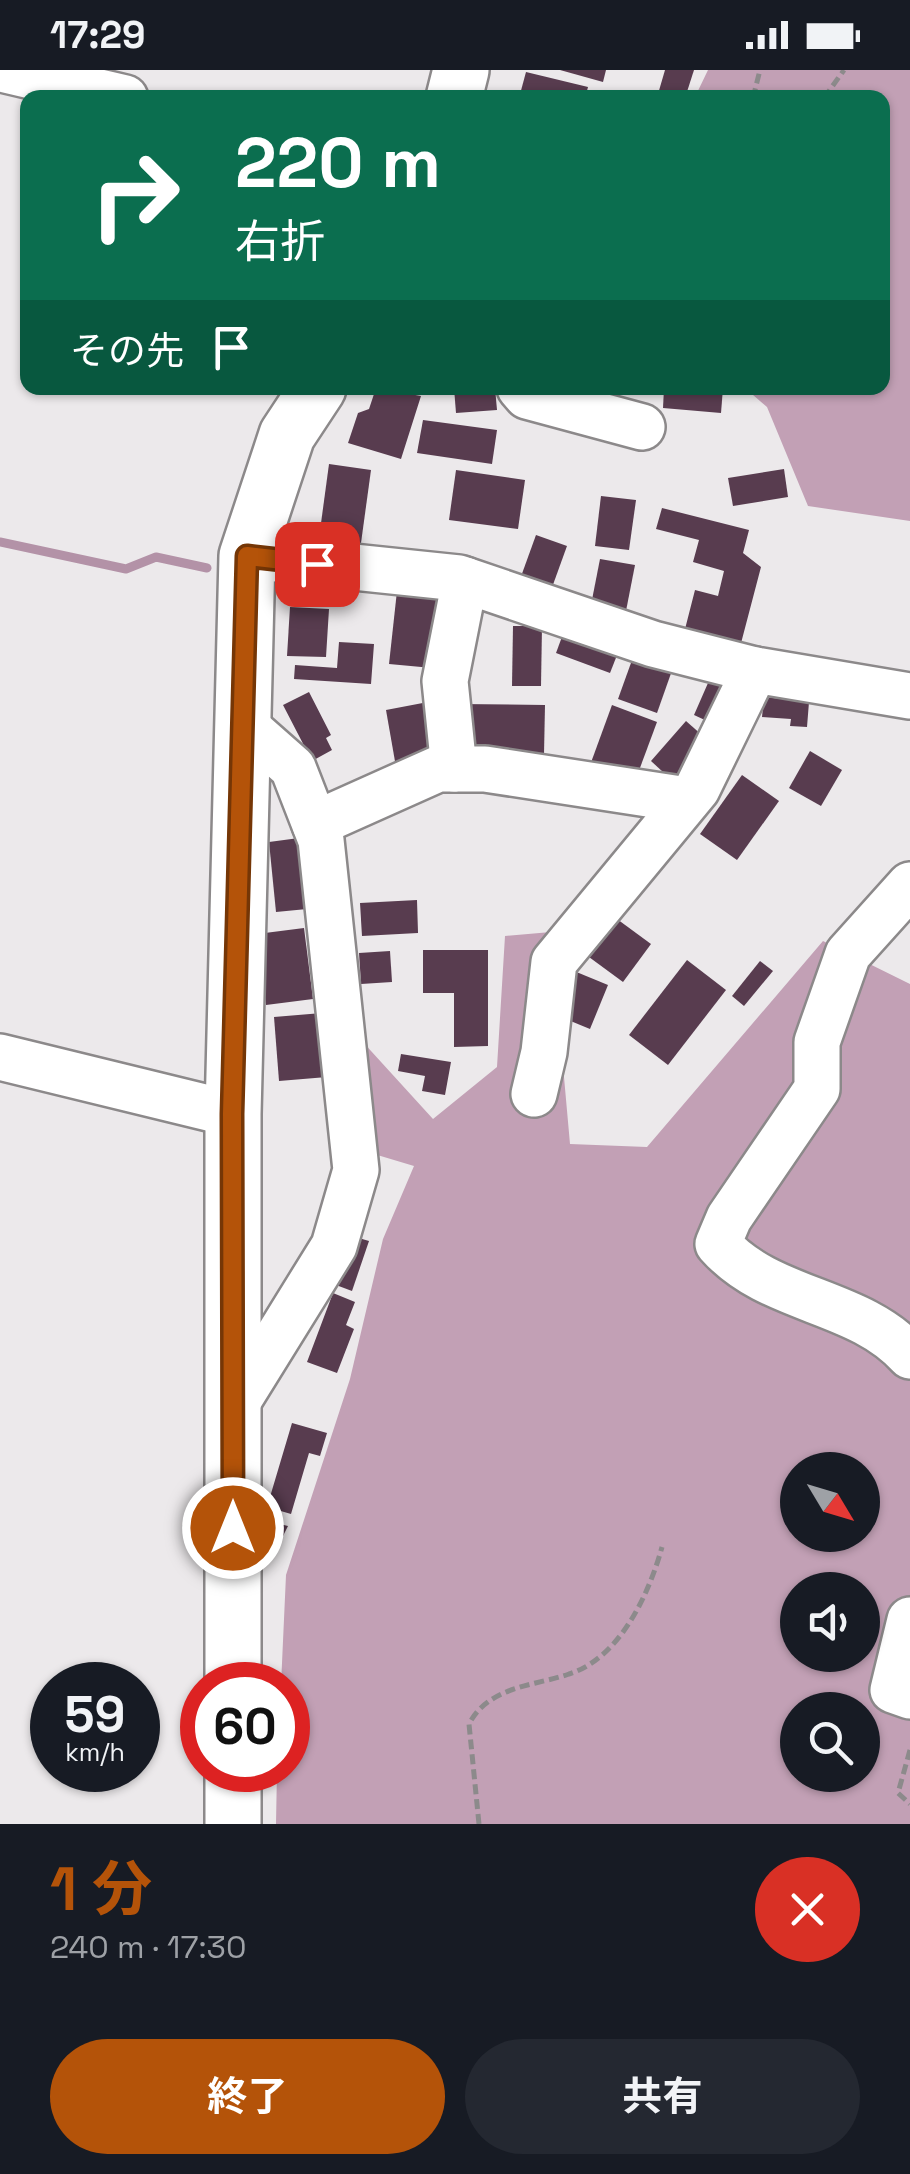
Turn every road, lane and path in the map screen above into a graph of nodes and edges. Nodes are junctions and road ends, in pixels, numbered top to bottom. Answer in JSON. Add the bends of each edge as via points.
{"nodes":[{"id":1,"x":6,"y":70,"type":"edge"},
{"id":2,"x":91,"y":90,"type":"edge"},
{"id":3,"x":313,"y":395,"type":"edge"},
{"id":4,"x":526,"y":395,"type":"edge"},
{"id":5,"x":642,"y":427,"type":"dead end"},
{"id":6,"x":247,"y":556,"type":"junction"},
{"id":7,"x":465,"y":580,"type":"junction"},
{"id":8,"x":756,"y":670,"type":"junction"},
{"id":9,"x":910,"y":696,"type":"edge"},
{"id":10,"x":242,"y":724,"type":"junction"},
{"id":11,"x":454,"y":769,"type":"junction"},
{"id":12,"x":687,"y":800,"type":"junction"},
{"id":13,"x":315,"y":824,"type":"junction"},
{"id":14,"x":910,"y":885,"type":"edge"},
{"id":15,"x":0,"y":1057,"type":"edge"},
{"id":16,"x":534,"y":1094,"type":"dead end"},
{"id":17,"x":232,"y":1114,"type":"junction"},
{"id":18,"x":910,"y":1356,"type":"edge"},
{"id":19,"x":233,"y":1409,"type":"junction"},
{"id":20,"x":662,"y":1547,"type":"dead end"},
{"id":21,"x":910,"y":1620,"type":"edge"},
{"id":22,"x":233,"y":1662,"type":"edge"},
{"id":23,"x":910,"y":1696,"type":"edge"},
{"id":24,"x":910,"y":1750,"type":"edge"},
{"id":25,"x":233,"y":1792,"type":"edge"},
{"id":26,"x":910,"y":1804,"type":"edge"},
{"id":27,"x":233,"y":1824,"type":"edge"},
{"id":28,"x":479,"y":1824,"type":"edge"}],
"edges":[{"from":1,"to":2,"type":"street"},
{"from":3,"to":6,"type":"main road","via":[[287,435]]},
{"from":4,"to":5,"type":"street"},
{"from":6,"to":7,"type":"street"},
{"from":6,"to":10,"type":"main road"},
{"from":7,"to":8,"type":"street","via":[[653,644]]},
{"from":7,"to":11,"type":"street","via":[[445,681]]},
{"from":8,"to":9,"type":"street"},
{"from":8,"to":12,"type":"street"},
{"from":10,"to":13,"type":"street","via":[[293,768]]},
{"from":10,"to":17,"type":"main road"},
{"from":11,"to":12,"type":"street"},
{"from":11,"to":13,"type":"street","via":[[438,769]]},
{"from":12,"to":16,"type":"street","via":[[554,962]]},
{"from":13,"to":19,"type":"street","via":[[356,1170],[334,1246]]},
{"from":14,"to":18,"type":"street","via":[[848,954],[817,1042],[817,1089],[718,1244],[741,1270],[888,1332]]},
{"from":15,"to":17,"type":"street"},
{"from":17,"to":19,"type":"main road"},
{"from":19,"to":22,"type":"main road"},
{"from":20,"to":28,"type":"path","via":[[652,1581],[612,1645],[573,1674],[516,1685],[474,1715],[469,1724]]},
{"from":21,"to":23,"type":"street","via":[[893,1690]]},
{"from":24,"to":26,"type":"path","via":[[898,1793]]},
{"from":25,"to":27,"type":"main road"}]}
